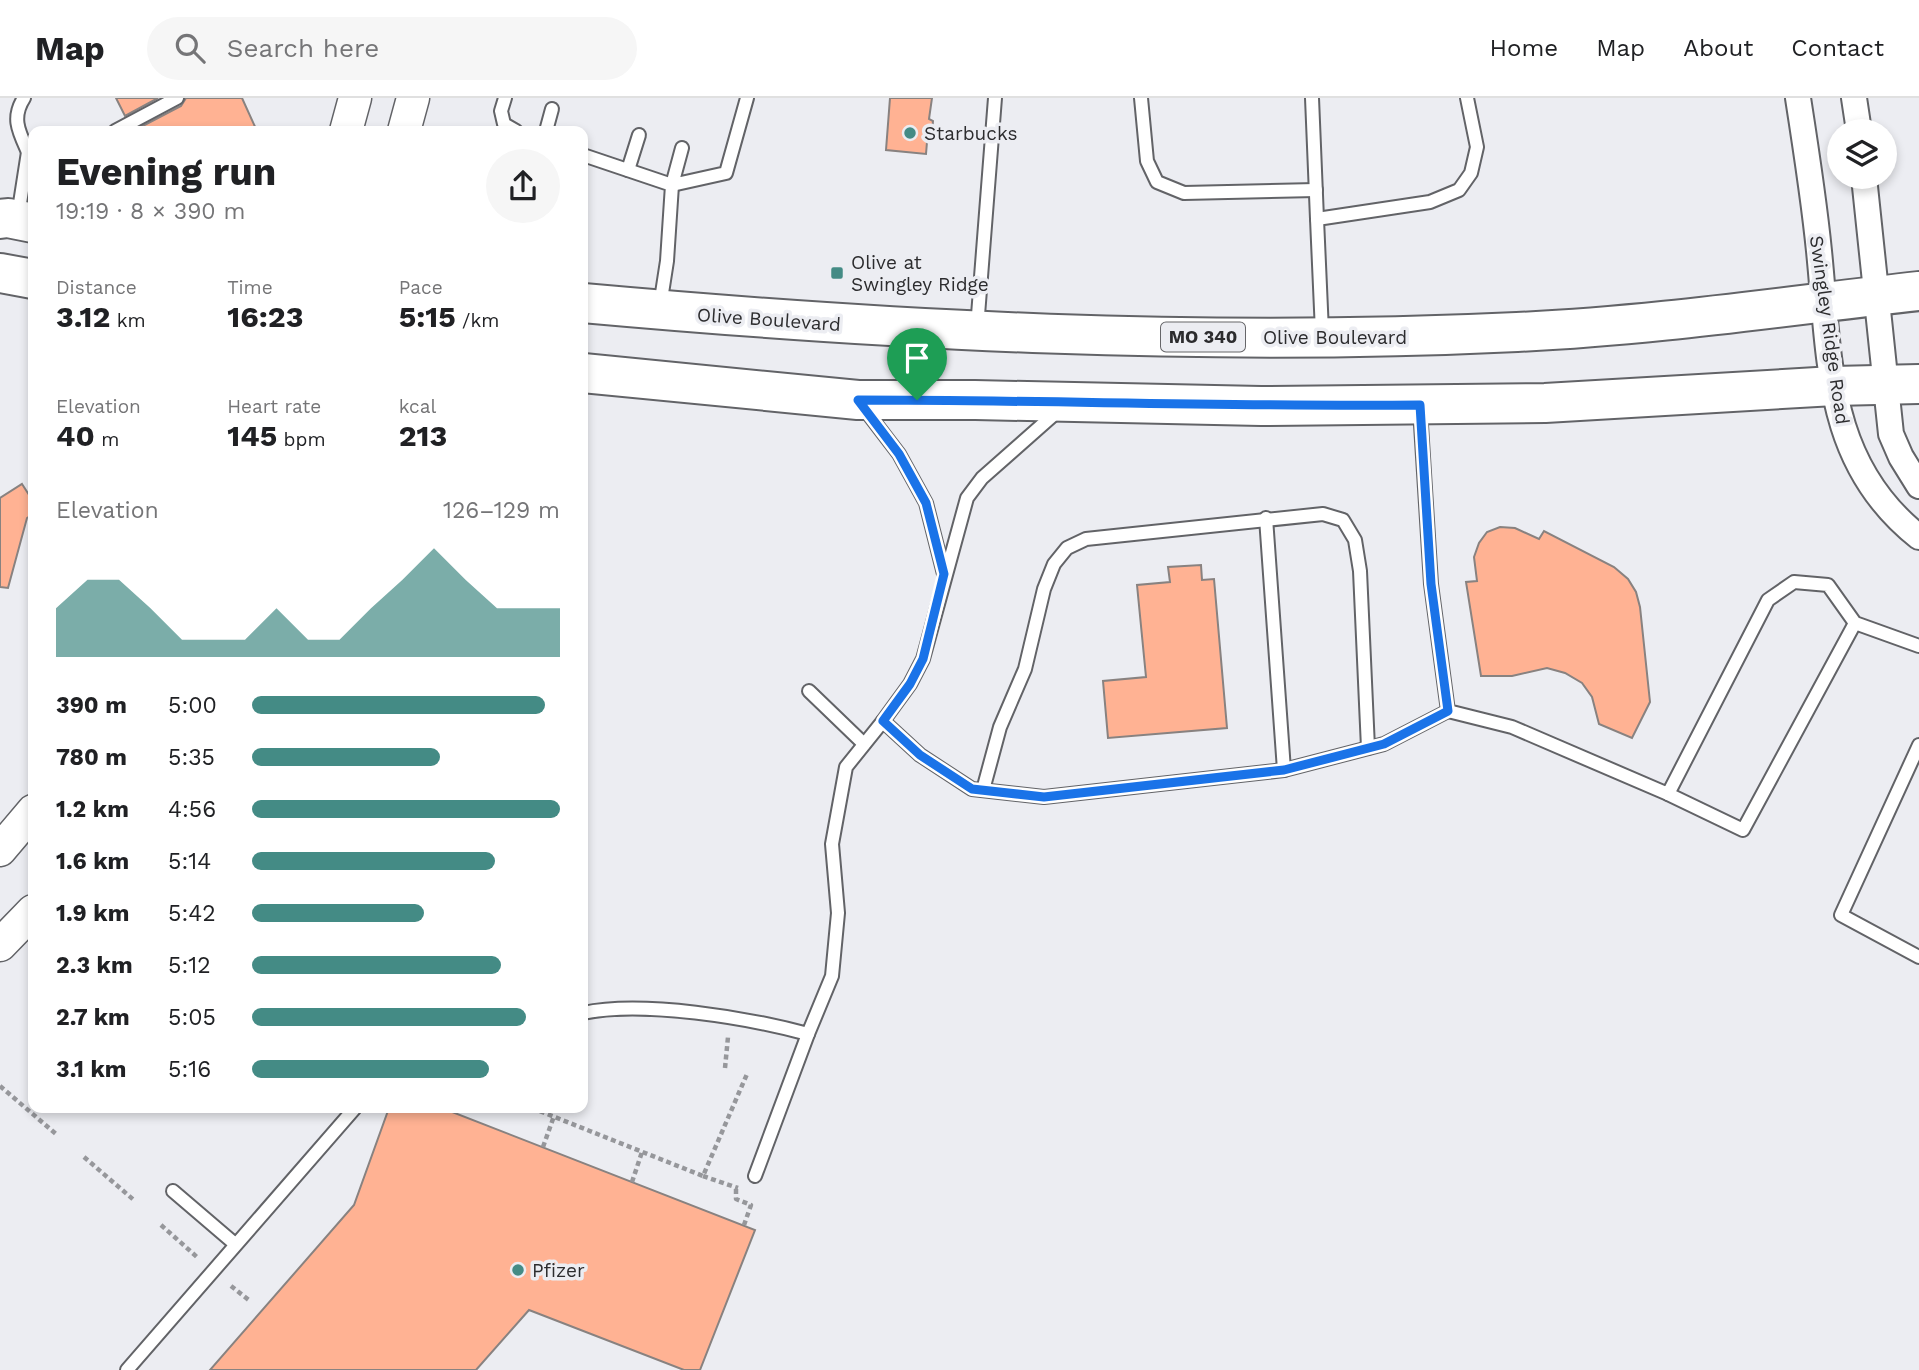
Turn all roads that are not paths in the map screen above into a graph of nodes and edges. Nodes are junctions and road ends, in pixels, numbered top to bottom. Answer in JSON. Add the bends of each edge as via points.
{"nodes":[{"id":1,"x":24,"y":98,"type":"edge"},
{"id":2,"x":177,"y":98,"type":"edge"},
{"id":3,"x":355,"y":98,"type":"edge"},
{"id":4,"x":413,"y":98,"type":"edge"},
{"id":5,"x":505,"y":98,"type":"edge"},
{"id":6,"x":747,"y":98,"type":"edge"},
{"id":7,"x":995,"y":98,"type":"edge"},
{"id":8,"x":1141,"y":98,"type":"edge"},
{"id":9,"x":1312,"y":98,"type":"edge"},
{"id":10,"x":1467,"y":98,"type":"edge"},
{"id":11,"x":1798,"y":98,"type":"edge"},
{"id":12,"x":1854,"y":98,"type":"edge"},
{"id":13,"x":552,"y":109,"type":"dead end"},
{"id":14,"x":1857,"y":119,"type":"edge"},
{"id":15,"x":124,"y":126,"type":"edge"},
{"id":16,"x":347,"y":126,"type":"edge"},
{"id":17,"x":405,"y":126,"type":"edge"},
{"id":18,"x":507,"y":126,"type":"edge"},
{"id":19,"x":547,"y":126,"type":"edge"},
{"id":20,"x":639,"y":135,"type":"dead end"},
{"id":21,"x":28,"y":147,"type":"edge"},
{"id":22,"x":682,"y":148,"type":"dead end"},
{"id":23,"x":588,"y":157,"type":"edge"},
{"id":24,"x":28,"y":167,"type":"edge"},
{"id":25,"x":628,"y":170,"type":"junction"},
{"id":26,"x":672,"y":185,"type":"junction"},
{"id":27,"x":1865,"y":189,"type":"edge"},
{"id":28,"x":1316,"y":190,"type":"junction"},
{"id":29,"x":1317,"y":219,"type":"junction"},
{"id":30,"x":17,"y":221,"type":"edge"},
{"id":31,"x":0,"y":273,"type":"edge"},
{"id":32,"x":28,"y":278,"type":"edge"},
{"id":33,"x":1919,"y":292,"type":"edge"},
{"id":34,"x":1877,"y":298,"type":"junction"},
{"id":35,"x":588,"y":303,"type":"edge"},
{"id":36,"x":1824,"y":304,"type":"junction"},
{"id":37,"x":659,"y":310,"type":"junction"},
{"id":38,"x":976,"y":332,"type":"junction"},
{"id":39,"x":1322,"y":338,"type":"junction"},
{"id":40,"x":588,"y":373,"type":"edge"},
{"id":41,"x":1901,"y":384,"type":"edge"},
{"id":42,"x":1833,"y":386,"type":"junction"},
{"id":43,"x":858,"y":400,"type":"junction"},
{"id":44,"x":1068,"y":402,"type":"junction"},
{"id":45,"x":1420,"y":405,"type":"junction"},
{"id":46,"x":1919,"y":485,"type":"edge"},
{"id":47,"x":1266,"y":518,"type":"junction"},
{"id":48,"x":1919,"y":537,"type":"edge"},
{"id":49,"x":944,"y":574,"type":"junction"},
{"id":50,"x":1855,"y":623,"type":"junction"},
{"id":51,"x":1919,"y":646,"type":"edge"},
{"id":52,"x":809,"y":691,"type":"dead end"},
{"id":53,"x":1448,"y":711,"type":"junction"},
{"id":54,"x":883,"y":721,"type":"junction"},
{"id":55,"x":864,"y":744,"type":"junction"},
{"id":56,"x":1919,"y":745,"type":"edge"},
{"id":57,"x":1368,"y":748,"type":"junction"},
{"id":58,"x":1284,"y":770,"type":"junction"},
{"id":59,"x":982,"y":790,"type":"junction"},
{"id":60,"x":1668,"y":794,"type":"junction"},
{"id":61,"x":28,"y":817,"type":"edge"},
{"id":62,"x":0,"y":850,"type":"edge"},
{"id":63,"x":28,"y":916,"type":"edge"},
{"id":64,"x":0,"y":946,"type":"edge"},
{"id":65,"x":1919,"y":957,"type":"edge"},
{"id":66,"x":588,"y":1013,"type":"edge"},
{"id":67,"x":808,"y":1034,"type":"junction"},
{"id":68,"x":351,"y":1113,"type":"edge"},
{"id":69,"x":755,"y":1176,"type":"road end"},
{"id":70,"x":173,"y":1191,"type":"dead end"},
{"id":71,"x":235,"y":1244,"type":"junction"},
{"id":72,"x":127,"y":1370,"type":"edge"}],
"edges":[{"from":1,"to":21,"type":"lane","via":[[16,110],[17,128]]},
{"from":2,"to":15,"type":"lane"},
{"from":3,"to":16,"type":"street"},
{"from":4,"to":17,"type":"street"},
{"from":5,"to":18,"type":"lane","via":[[501,111]]},
{"from":6,"to":26,"type":"lane","via":[[726,173]]},
{"from":7,"to":38,"type":"lane"},
{"from":8,"to":28,"type":"lane","via":[[1147,161],[1157,182],[1184,193]]},
{"from":9,"to":28,"type":"lane"},
{"from":10,"to":29,"type":"lane","via":[[1477,147],[1471,173],[1459,190],[1430,202]]},
{"from":11,"to":36,"type":"street","name":"Swingley Ridge Road"},
{"from":12,"to":14,"type":"street"},
{"from":13,"to":19,"type":"lane"},
{"from":20,"to":25,"type":"lane"},
{"from":22,"to":26,"type":"lane"},
{"from":23,"to":25,"type":"lane"},
{"from":24,"to":30,"type":"lane"},
{"from":25,"to":26,"type":"lane"},
{"from":26,"to":37,"type":"lane"},
{"from":27,"to":34,"type":"street"},
{"from":28,"to":29,"type":"lane"},
{"from":29,"to":39,"type":"lane"},
{"from":31,"to":32,"type":"main road"},
{"from":33,"to":34,"type":"main road","name":"Olive Boulevard","number":"MO 340"},
{"from":34,"to":36,"type":"main road","name":"Olive Boulevard","number":"MO 340"},
{"from":34,"to":41,"type":"street"},
{"from":35,"to":37,"type":"main road","name":"Olive Boulevard","number":"MO 340"},
{"from":36,"to":39,"type":"main road","name":"Olive Boulevard","number":"MO 340","via":[[1632,325]]},
{"from":36,"to":42,"type":"street","name":"Swingley Ridge Road"},
{"from":37,"to":38,"type":"main road","name":"Olive Boulevard","number":"MO 340"},
{"from":38,"to":39,"type":"main road","name":"Olive Boulevard","number":"MO 340"},
{"from":40,"to":43,"type":"main road"},
{"from":41,"to":42,"type":"main road"},
{"from":41,"to":46,"type":"street","via":[[1891,433]]},
{"from":42,"to":45,"type":"main road","via":[[1545,403]]},
{"from":42,"to":48,"type":"street","name":"Swingley Ridge Road","via":[[1853,457],[1887,509]]},
{"from":43,"to":44,"type":"main road"},
{"from":43,"to":49,"type":"lane","via":[[899,454],[926,503]]},
{"from":44,"to":45,"type":"main road"},
{"from":44,"to":49,"type":"lane","via":[[982,478],[967,498]]},
{"from":45,"to":53,"type":"lane","via":[[1431,584]]},
{"from":47,"to":57,"type":"lane","via":[[1323,514],[1343,520],[1355,540]]},
{"from":47,"to":58,"type":"lane"},
{"from":47,"to":59,"type":"lane","via":[[1086,539],[1067,548],[1054,564],[1044,589],[1025,668],[1000,727]]},
{"from":49,"to":54,"type":"lane","via":[[923,659]]},
{"from":50,"to":51,"type":"lane"},
{"from":50,"to":60,"type":"lane","via":[[1742,830]]},
{"from":50,"to":60,"type":"lane","via":[[1828,585],[1794,582],[1769,600]]},
{"from":52,"to":55,"type":"lane"},
{"from":53,"to":57,"type":"lane"},
{"from":53,"to":60,"type":"lane","via":[[1512,727]]},
{"from":54,"to":55,"type":"lane"},
{"from":54,"to":59,"type":"lane","via":[[920,755],[972,789]]},
{"from":55,"to":67,"type":"lane","via":[[846,768],[832,844],[838,913],[832,976]]},
{"from":56,"to":65,"type":"lane","via":[[1841,915]]},
{"from":57,"to":58,"type":"lane"},
{"from":58,"to":59,"type":"lane","via":[[1044,797]]},
{"from":61,"to":62,"type":"street"},
{"from":63,"to":64,"type":"street"},
{"from":66,"to":67,"type":"lane","via":[[641,1008],[772,1024]]},
{"from":67,"to":69,"type":"lane"},
{"from":68,"to":71,"type":"lane"},
{"from":70,"to":71,"type":"lane"},
{"from":71,"to":72,"type":"lane"}]}
